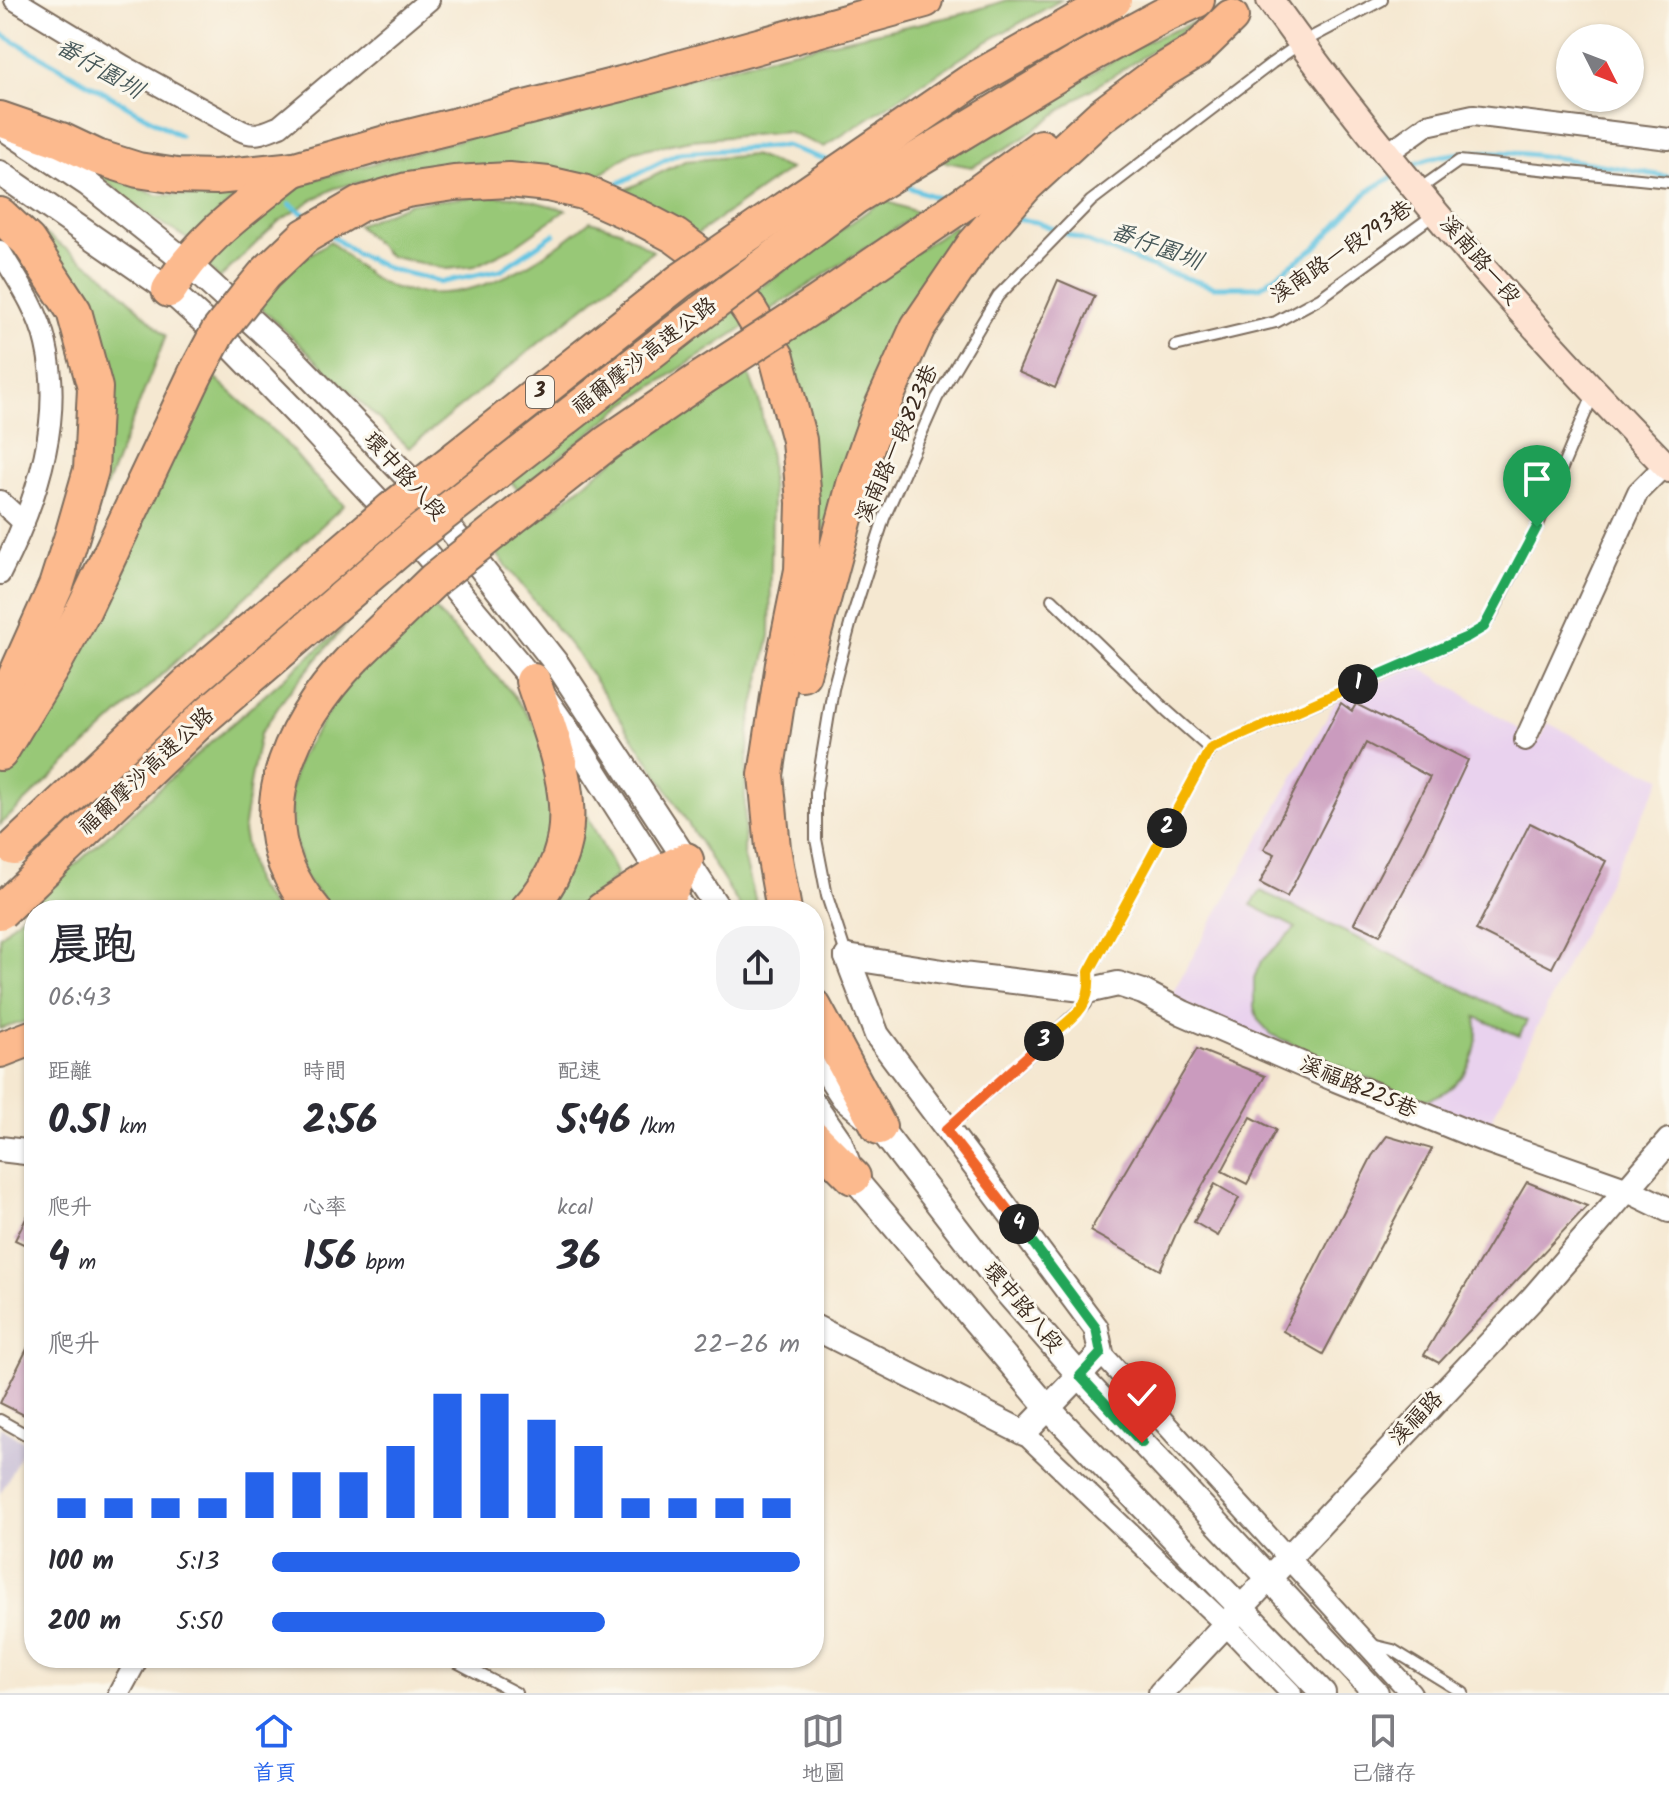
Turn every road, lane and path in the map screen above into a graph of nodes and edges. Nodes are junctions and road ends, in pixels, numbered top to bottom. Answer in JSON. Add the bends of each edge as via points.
{"nodes":[{"id":1,"x":15,"y":0,"type":"edge"},
{"id":2,"x":429,"y":0,"type":"edge"},
{"id":3,"x":925,"y":0,"type":"edge"},
{"id":4,"x":1114,"y":0,"type":"edge"},
{"id":5,"x":1197,"y":0,"type":"edge"},
{"id":6,"x":1270,"y":0,"type":"edge"},
{"id":7,"x":1382,"y":0,"type":"edge"},
{"id":8,"x":1243,"y":8,"type":"edge"},
{"id":9,"x":1301,"y":43,"type":"junction"},
{"id":10,"x":0,"y":119,"type":"edge"},
{"id":11,"x":0,"y":126,"type":"edge"},
{"id":12,"x":1669,"y":139,"type":"edge"},
{"id":13,"x":1391,"y":156,"type":"junction"},
{"id":14,"x":295,"y":169,"type":"junction"},
{"id":15,"x":0,"y":173,"type":"edge"},
{"id":16,"x":1669,"y":182,"type":"edge"},
{"id":17,"x":1416,"y":187,"type":"junction"},
{"id":18,"x":1437,"y":213,"type":"junction"},
{"id":19,"x":0,"y":215,"type":"edge"},
{"id":20,"x":0,"y":251,"type":"edge"},
{"id":21,"x":178,"y":276,"type":"junction"},
{"id":22,"x":1175,"y":346,"type":"dead end"},
{"id":23,"x":1594,"y":393,"type":"junction"},
{"id":24,"x":1667,"y":467,"type":"edge"},
{"id":25,"x":0,"y":501,"type":"edge"},
{"id":26,"x":24,"y":523,"type":"junction"},
{"id":27,"x":0,"y":574,"type":"edge"},
{"id":28,"x":1052,"y":599,"type":"dead end"},
{"id":29,"x":533,"y":681,"type":"junction"},
{"id":30,"x":0,"y":711,"type":"edge"},
{"id":31,"x":1525,"y":740,"type":"dead end"},
{"id":32,"x":1210,"y":749,"type":"junction"},
{"id":33,"x":0,"y":753,"type":"edge"},
{"id":34,"x":773,"y":848,"type":"junction"},
{"id":35,"x":0,"y":861,"type":"edge"},
{"id":36,"x":670,"y":889,"type":"edge"},
{"id":37,"x":307,"y":900,"type":"edge"},
{"id":38,"x":536,"y":900,"type":"edge"},
{"id":39,"x":634,"y":900,"type":"edge"},
{"id":40,"x":696,"y":900,"type":"edge"},
{"id":41,"x":782,"y":900,"type":"edge"},
{"id":42,"x":0,"y":912,"type":"edge"},
{"id":43,"x":847,"y":957,"type":"junction"},
{"id":44,"x":1091,"y":990,"type":"junction"},
{"id":45,"x":824,"y":1025,"type":"edge"},
{"id":46,"x":24,"y":1041,"type":"edge"},
{"id":47,"x":0,"y":1050,"type":"edge"},
{"id":48,"x":824,"y":1068,"type":"edge"},
{"id":49,"x":824,"y":1118,"type":"edge"},
{"id":50,"x":879,"y":1127,"type":"junction"},
{"id":51,"x":946,"y":1130,"type":"junction"},
{"id":52,"x":1669,"y":1141,"type":"edge"},
{"id":53,"x":824,"y":1148,"type":"edge"},
{"id":54,"x":0,"y":1149,"type":"edge"},
{"id":55,"x":24,"y":1152,"type":"edge"},
{"id":56,"x":853,"y":1177,"type":"junction"},
{"id":57,"x":1628,"y":1190,"type":"junction"},
{"id":58,"x":1669,"y":1210,"type":"edge"},
{"id":59,"x":824,"y":1332,"type":"edge"},
{"id":60,"x":1101,"y":1353,"type":"junction"},
{"id":61,"x":1080,"y":1376,"type":"junction"},
{"id":62,"x":1049,"y":1409,"type":"junction"},
{"id":63,"x":0,"y":1420,"type":"edge"},
{"id":64,"x":24,"y":1433,"type":"edge"},
{"id":65,"x":1024,"y":1433,"type":"junction"},
{"id":66,"x":1288,"y":1558,"type":"junction"},
{"id":67,"x":1267,"y":1578,"type":"junction"},
{"id":68,"x":1233,"y":1616,"type":"junction"},
{"id":69,"x":1366,"y":1644,"type":"junction"},
{"id":70,"x":133,"y":1668,"type":"edge"},
{"id":71,"x":468,"y":1668,"type":"edge"},
{"id":72,"x":119,"y":1693,"type":"edge"},
{"id":73,"x":516,"y":1693,"type":"edge"},
{"id":74,"x":1161,"y":1693,"type":"edge"},
{"id":75,"x":1291,"y":1693,"type":"edge"},
{"id":76,"x":1323,"y":1693,"type":"edge"},
{"id":77,"x":1376,"y":1693,"type":"edge"},
{"id":78,"x":1411,"y":1693,"type":"edge"},
{"id":79,"x":1463,"y":1693,"type":"edge"}],
"edges":[{"from":1,"to":2,"type":"street","via":[[248,135],[258,135],[280,126]]},
{"from":3,"to":14,"type":"highway"},
{"from":4,"to":35,"type":"highway","name":"福爾摩沙高速公路","number":"3","bridge":true,"via":[[970,82],[680,281],[356,539],[190,682]]},
{"from":5,"to":42,"type":"highway","name":"福爾摩沙高速公路","number":"3","bridge":true,"via":[[1081,60],[855,197],[689,322],[392,555],[203,718]]},
{"from":6,"to":9,"type":"main road","name":"溪南路一段"},
{"from":7,"to":9,"type":"lane","name":"溪南路一段823巷"},
{"from":8,"to":34,"type":"highway","via":[[1197,50],[1101,116],[1026,185],[973,246],[918,327],[855,481],[803,669]]},
{"from":8,"to":37,"type":"highway","bridge":true,"via":[[1110,94],[958,207],[607,443],[435,579],[354,657],[297,730],[280,777],[278,827],[287,870]]},
{"from":9,"to":13,"type":"main road","name":"溪南路一段"},
{"from":9,"to":43,"type":"lane","name":"溪南路一段823巷","via":[[1091,201],[998,296],[937,398],[884,518],[851,621],[833,689],[816,793],[816,839]]},
{"from":10,"to":14,"type":"highway","via":[[138,170],[216,177]]},
{"from":11,"to":21,"type":"street","name":"環中路八段","via":[[88,184]]},
{"from":12,"to":13,"type":"street","via":[[1473,115],[1427,125]]},
{"from":13,"to":17,"type":"main road","name":"溪南路一段"},
{"from":14,"to":21,"type":"highway","via":[[227,222]]},
{"from":15,"to":21,"type":"street","name":"環中路八段"},
{"from":16,"to":17,"type":"lane","via":[[1459,161]]},
{"from":17,"to":18,"type":"main road","name":"溪南路一段"},
{"from":18,"to":22,"type":"lane","name":"溪南路一段793巷","via":[[1331,290],[1276,322]]},
{"from":18,"to":23,"type":"main road","name":"溪南路一段"},
{"from":19,"to":30,"type":"highway","via":[[28,241],[74,311],[95,388],[91,470],[72,536],[56,586]]},
{"from":20,"to":26,"type":"street","via":[[46,341],[50,368],[47,433]]},
{"from":21,"to":29,"type":"street","name":"環中路八段","via":[[231,346],[419,545]]},
{"from":21,"to":36,"type":"street","name":"環中路八段","via":[[293,359],[419,489],[559,667]]},
{"from":23,"to":24,"type":"main road","name":"溪南路一段"},
{"from":23,"to":32,"type":"lane","via":[[1537,527],[1484,627]]},
{"from":24,"to":31,"type":"street","via":[[1638,492]]},
{"from":25,"to":26,"type":"street"},
{"from":26,"to":27,"type":"street"},
{"from":28,"to":32,"type":"lane"},
{"from":29,"to":36,"type":"street","name":"環中路八段"},
{"from":29,"to":38,"type":"highway","via":[[564,776],[565,823],[558,865]]},
{"from":32,"to":44,"type":"lane","via":[[1089,972]]},
{"from":33,"to":34,"type":"highway","bridge":true,"via":[[84,609],[218,332],[265,274],[305,236],[360,204],[454,183],[548,184],[583,192],[643,219],[721,270],[777,357],[799,440],[804,503],[802,570],[766,775]]},
{"from":34,"to":41,"type":"highway"},
{"from":36,"to":39,"type":"highway"},
{"from":36,"to":40,"type":"street","name":"環中路八段"},
{"from":43,"to":44,"type":"street","name":"溪福路225巷"},
{"from":43,"to":51,"type":"street","via":[[877,1035]]},
{"from":44,"to":51,"type":"lane","via":[[1086,1004]]},
{"from":44,"to":57,"type":"street","name":"溪福路225巷","via":[[1118,984],[1143,992],[1346,1084]]},
{"from":45,"to":50,"type":"highway"},
{"from":46,"to":47,"type":"highway"},
{"from":48,"to":50,"type":"street","name":"環中路八段","via":[[844,1098]]},
{"from":49,"to":56,"type":"street","name":"環中路八段"},
{"from":50,"to":61,"type":"street","name":"環中路八段","via":[[1003,1288]]},
{"from":51,"to":60,"type":"street","via":[[1096,1328]]},
{"from":52,"to":57,"type":"street","name":"溪福路"},
{"from":53,"to":56,"type":"highway"},
{"from":54,"to":55,"type":"street"},
{"from":56,"to":62,"type":"street","name":"環中路八段"},
{"from":57,"to":58,"type":"street","name":"溪福路225巷"},
{"from":57,"to":66,"type":"street","name":"溪福路"},
{"from":59,"to":65,"type":"street"},
{"from":60,"to":61,"type":"street"},
{"from":60,"to":66,"type":"street"},
{"from":61,"to":62,"type":"street"},
{"from":61,"to":67,"type":"street","name":"環中路八段"},
{"from":62,"to":65,"type":"street"},
{"from":62,"to":68,"type":"street","name":"環中路八段"},
{"from":63,"to":64,"type":"lane"},
{"from":65,"to":68,"type":"street","name":"環中路八段"},
{"from":66,"to":67,"type":"street","name":"溪福路"},
{"from":66,"to":69,"type":"street"},
{"from":67,"to":68,"type":"street","name":"溪福路"},
{"from":67,"to":77,"type":"street","name":"環中路八段"},
{"from":68,"to":74,"type":"street","name":"溪福路"},
{"from":68,"to":75,"type":"street","name":"環中路八段"},
{"from":68,"to":76,"type":"street","name":"環中路八段"},
{"from":69,"to":78,"type":"street"},
{"from":69,"to":79,"type":"lane","via":[[1393,1650]]},
{"from":70,"to":72,"type":"street"},
{"from":71,"to":73,"type":"lane"}]}
